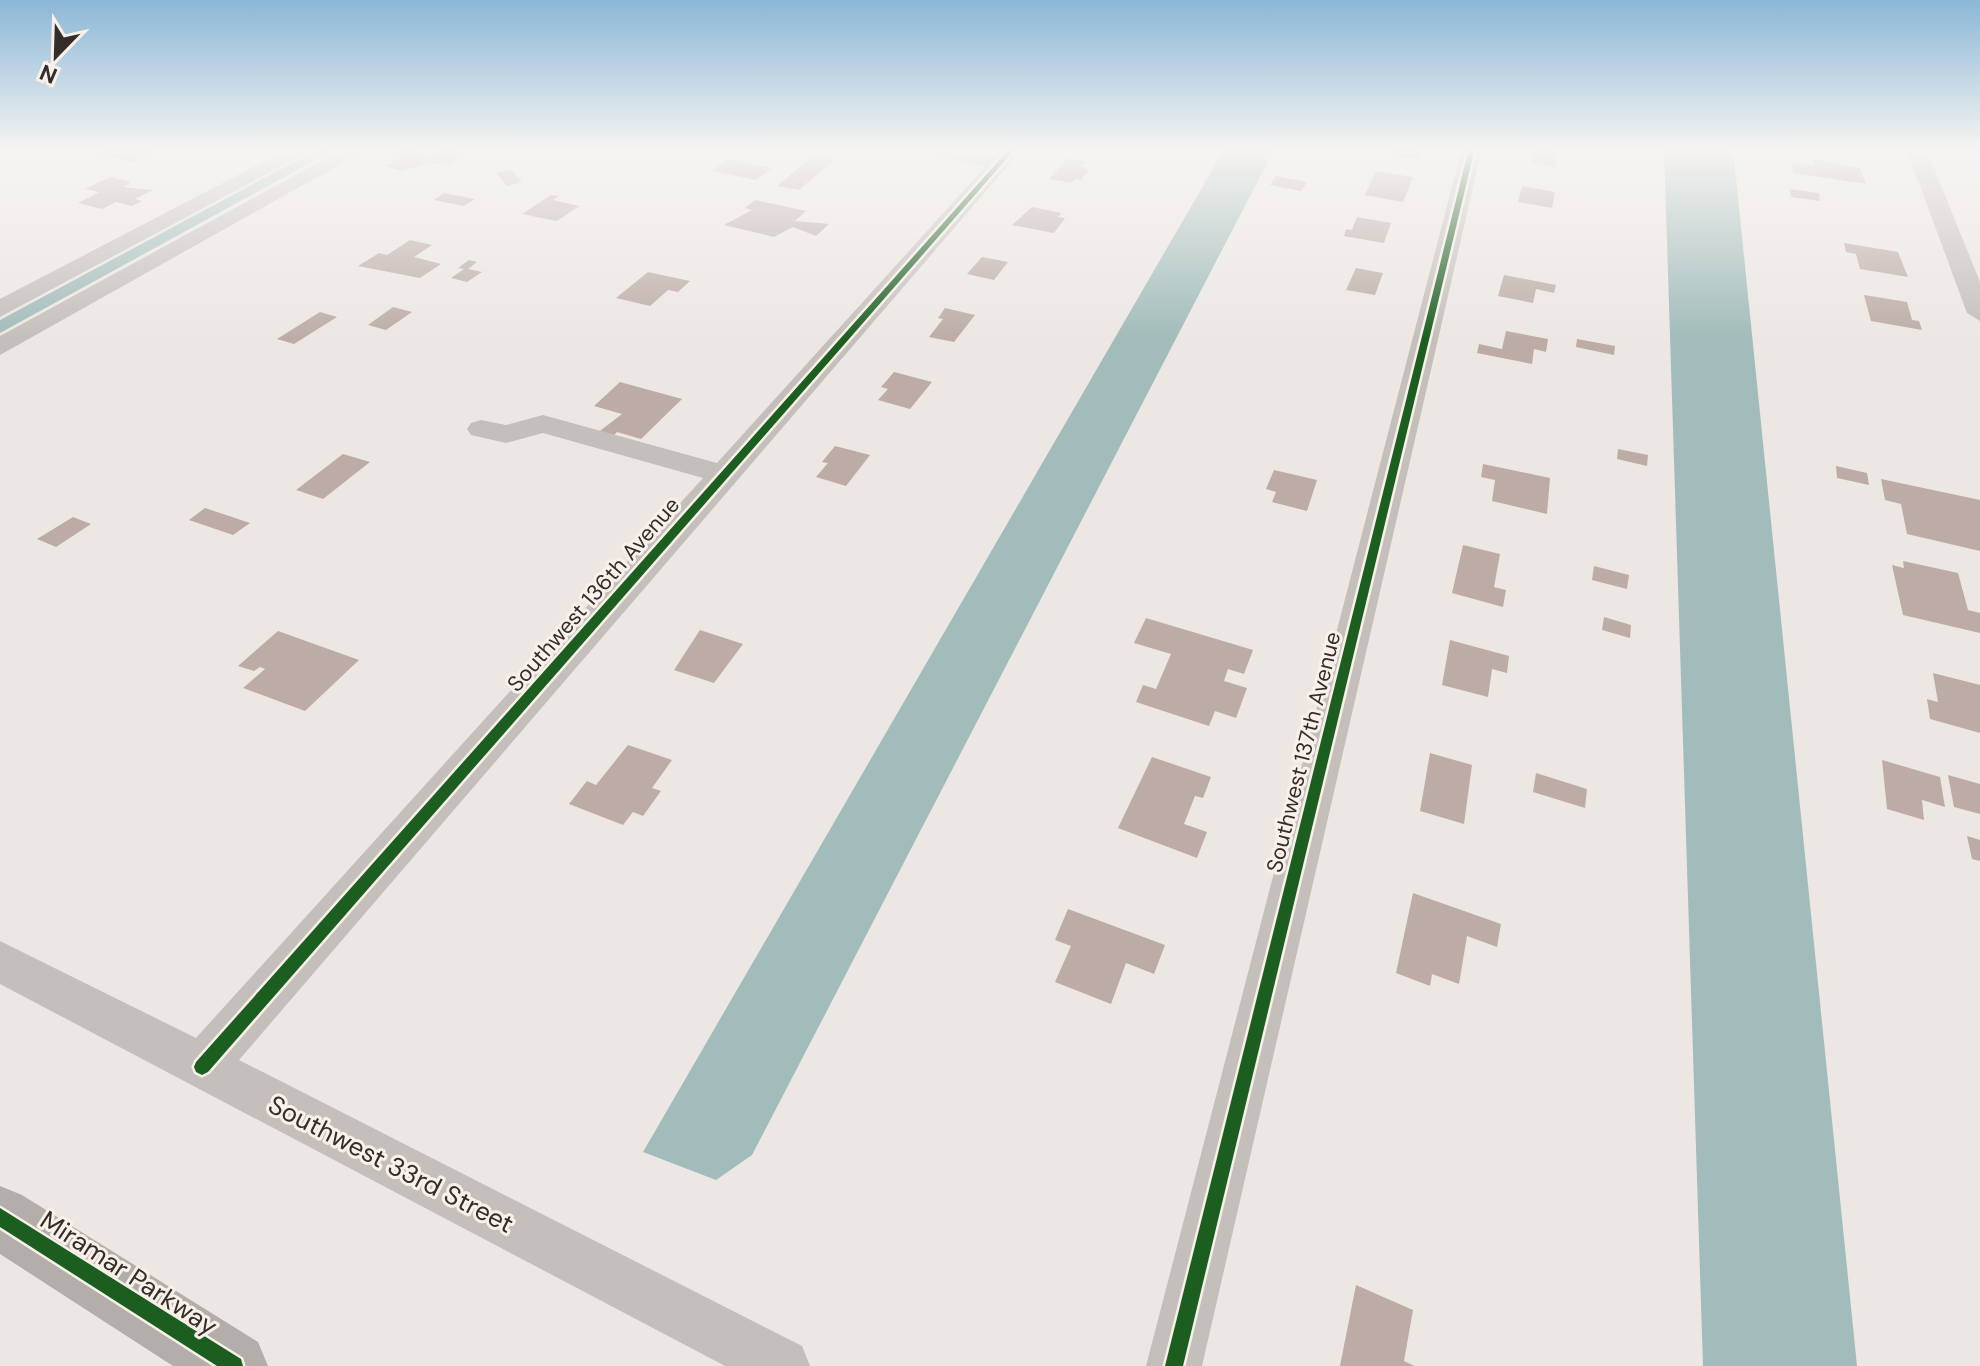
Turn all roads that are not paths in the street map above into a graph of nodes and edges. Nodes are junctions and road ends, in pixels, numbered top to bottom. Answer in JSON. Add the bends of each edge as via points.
{"nodes":[{"id":1,"x":184,"y":212,"type":"edge"},
{"id":2,"x":244,"y":212,"type":"edge"},
{"id":3,"x":957,"y":212,"type":"edge"},
{"id":4,"x":1456,"y":212,"type":"edge"},
{"id":5,"x":1941,"y":212,"type":"edge"},
{"id":6,"x":0,"y":309,"type":"edge"},
{"id":7,"x":1980,"y":313,"type":"edge"},
{"id":8,"x":0,"y":347,"type":"edge"},
{"id":9,"x":481,"y":429,"type":"dead end"},
{"id":10,"x":725,"y":475,"type":"junction"},
{"id":11,"x":0,"y":961,"type":"edge"},
{"id":12,"x":202,"y":1067,"type":"junction"},
{"id":13,"x":8,"y":1236,"type":"edge"},
{"id":14,"x":234,"y":1366,"type":"edge"},
{"id":15,"x":782,"y":1366,"type":"edge"},
{"id":16,"x":1174,"y":1366,"type":"edge"}],
"edges":[{"from":1,"to":6,"type":"street"},
{"from":2,"to":8,"type":"street"},
{"from":3,"to":10,"type":"street","name":"Southwest 136th Avenue"},
{"from":4,"to":16,"type":"street","name":"Southwest 137th Avenue"},
{"from":5,"to":7,"type":"street"},
{"from":9,"to":10,"type":"street","via":[[506,434],[543,424]]},
{"from":10,"to":12,"type":"street","name":"Southwest 136th Avenue"},
{"from":11,"to":12,"type":"street","name":"Southwest 33rd Street"},
{"from":12,"to":15,"type":"street","name":"Southwest 33rd Street"},
{"from":13,"to":14,"type":"main road","name":"Miramar Parkway"}]}
